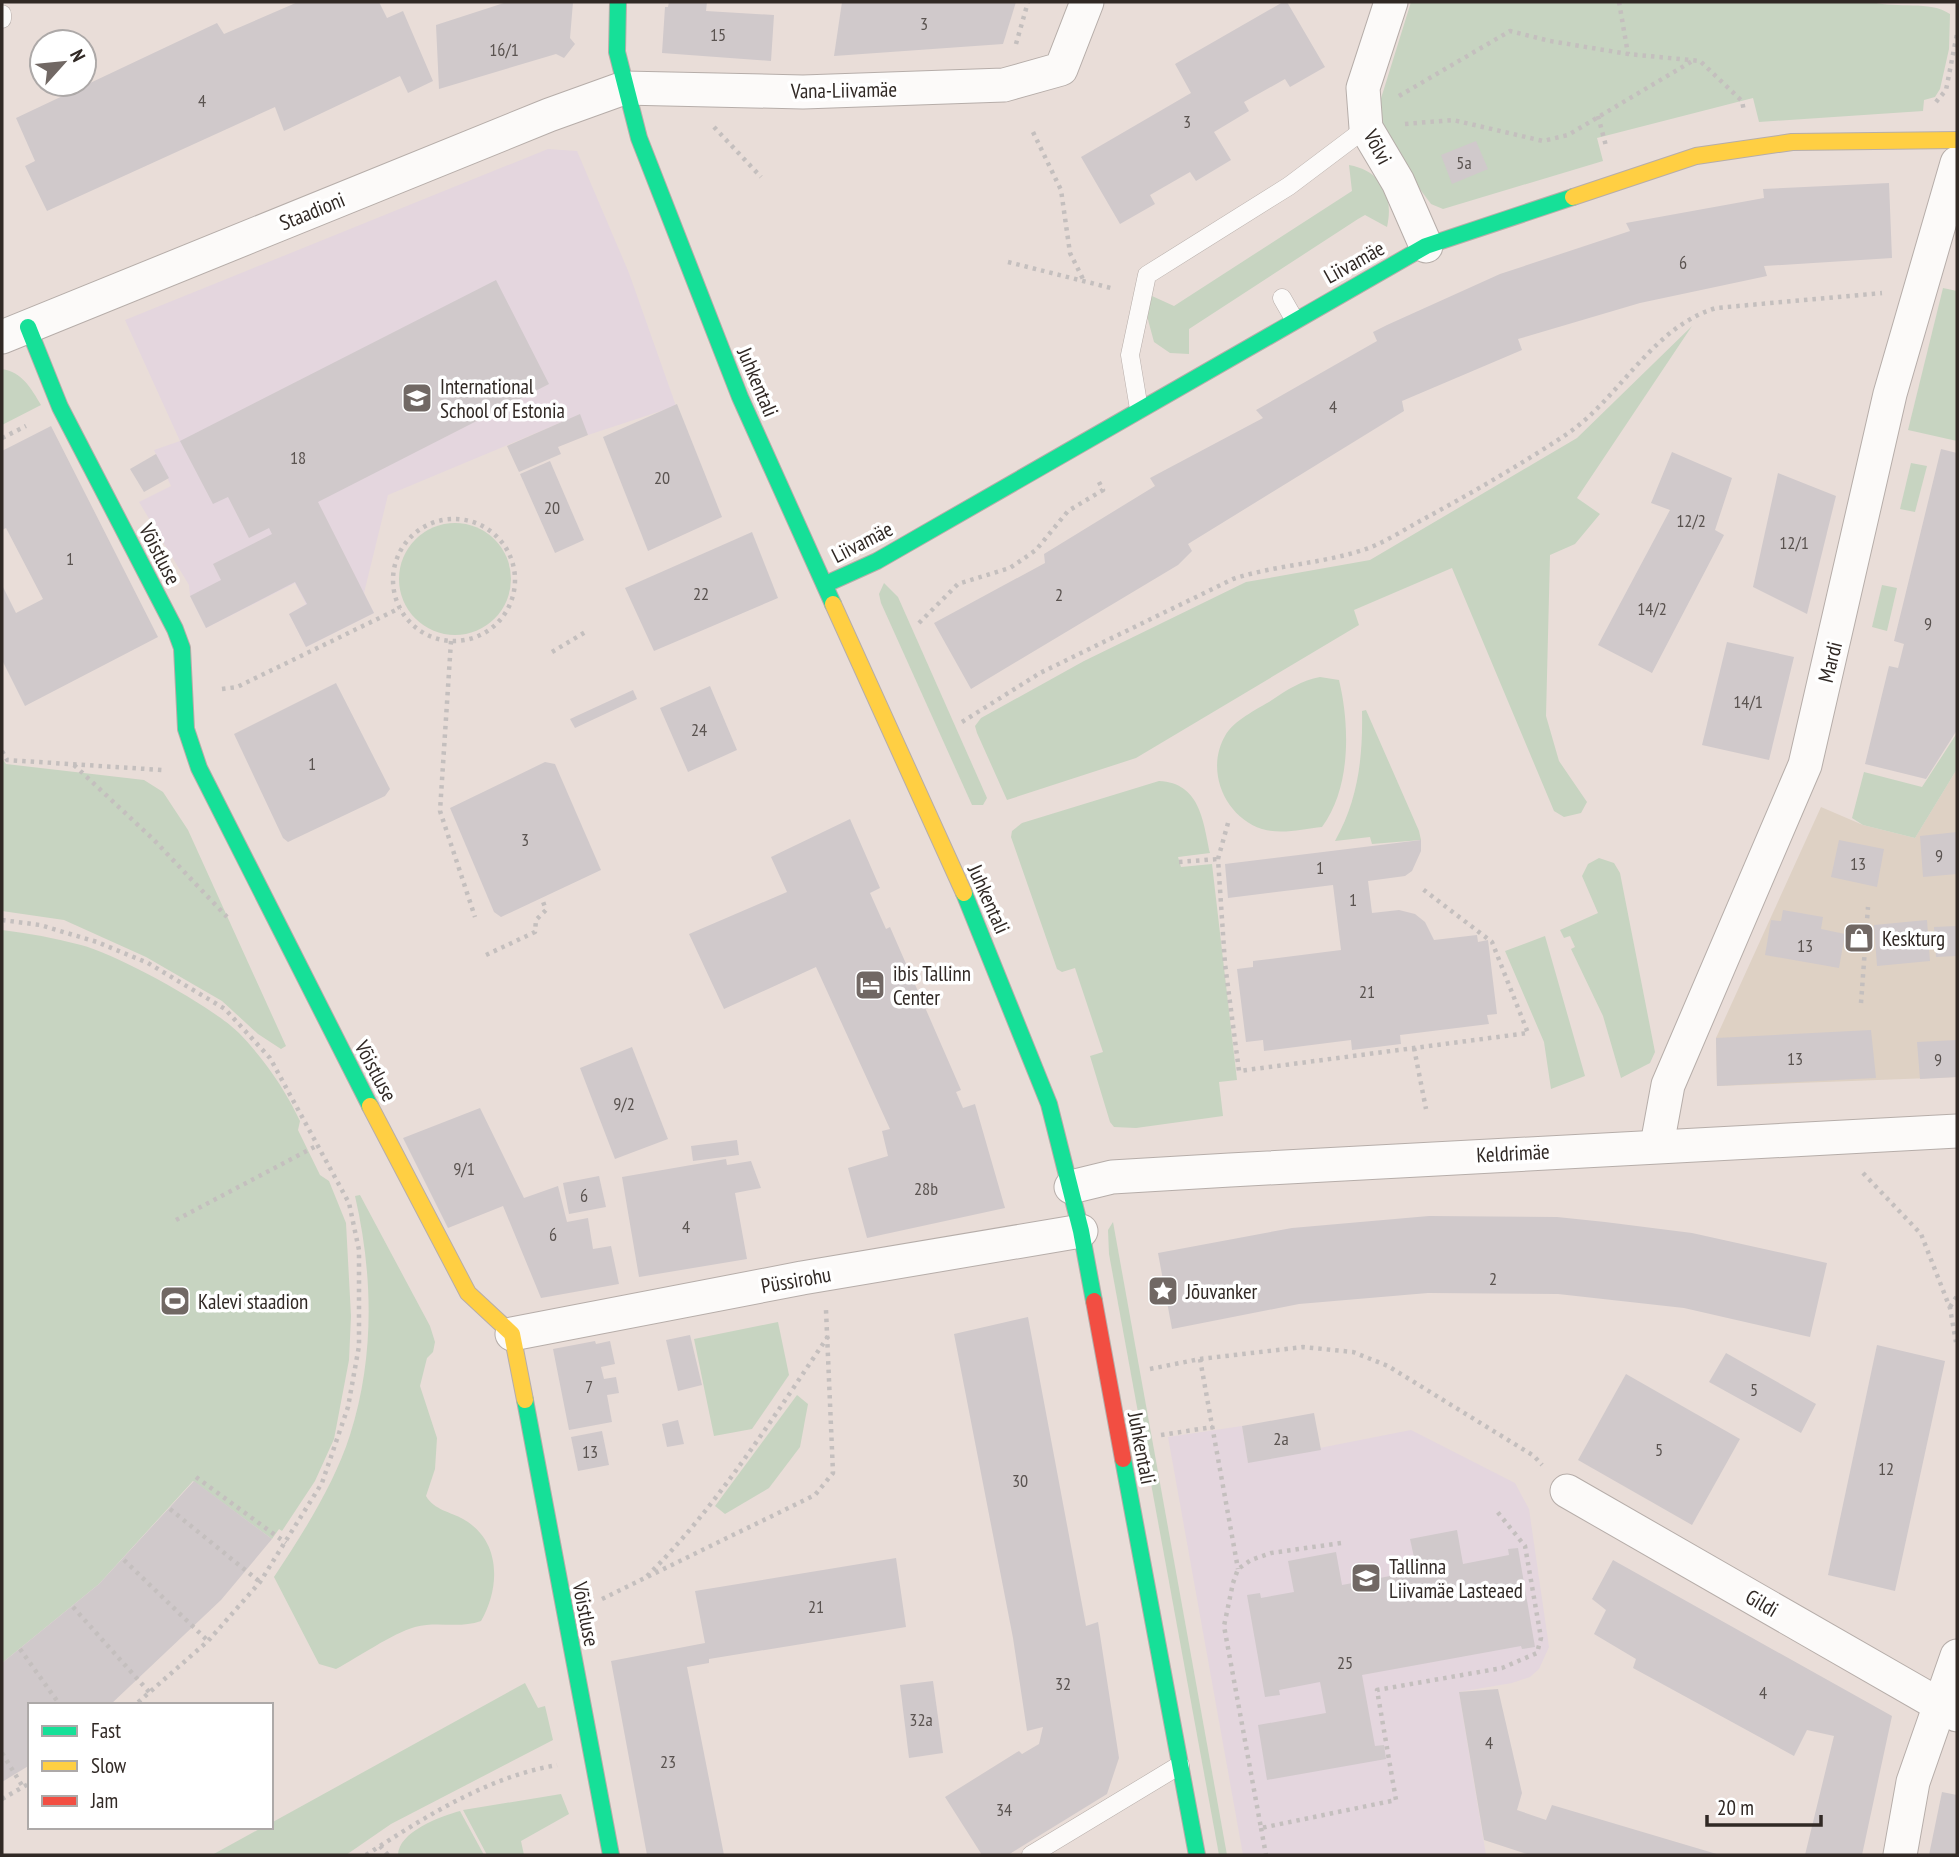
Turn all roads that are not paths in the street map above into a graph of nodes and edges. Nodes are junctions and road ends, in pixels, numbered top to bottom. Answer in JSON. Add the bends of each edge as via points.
{"nodes":[{"id":1,"x":618,"y":2,"type":"edge"},
{"id":2,"x":1087,"y":2,"type":"edge"},
{"id":3,"x":1391,"y":2,"type":"edge"},
{"id":4,"x":624,"y":88,"type":"junction"},
{"id":5,"x":1366,"y":128,"type":"junction"},
{"id":6,"x":1957,"y":140,"type":"edge"},
{"id":7,"x":1957,"y":163,"type":"edge"},
{"id":8,"x":1426,"y":246,"type":"junction"},
{"id":9,"x":1282,"y":298,"type":"dead end"},
{"id":10,"x":1294,"y":319,"type":"junction"},
{"id":11,"x":15,"y":332,"type":"edge"},
{"id":12,"x":1139,"y":409,"type":"junction"},
{"id":13,"x":826,"y":584,"type":"junction"},
{"id":14,"x":1957,"y":1131,"type":"edge"},
{"id":15,"x":1657,"y":1145,"type":"junction"},
{"id":16,"x":1071,"y":1187,"type":"junction"},
{"id":17,"x":1081,"y":1231,"type":"junction"},
{"id":18,"x":512,"y":1334,"type":"junction"},
{"id":19,"x":1567,"y":1492,"type":"road end"},
{"id":20,"x":1957,"y":1656,"type":"edge"},
{"id":21,"x":1949,"y":1710,"type":"edge"},
{"id":22,"x":1180,"y":1765,"type":"junction"},
{"id":23,"x":611,"y":1855,"type":"edge"},
{"id":24,"x":1031,"y":1855,"type":"edge"},
{"id":25,"x":1196,"y":1855,"type":"edge"},
{"id":26,"x":1900,"y":1855,"type":"edge"}],
"edges":[{"from":1,"to":4,"type":"street","name":"Juhkentali","via":[[617,52]]},
{"from":2,"to":4,"type":"street","name":"Vana-Liivamäe","via":[[1061,69],[1004,85],[803,92]]},
{"from":3,"to":5,"type":"street","name":"Võlvi","via":[[1363,88]]},
{"from":4,"to":11,"type":"street","name":"Staadioni"},
{"from":4,"to":13,"type":"street","name":"Juhkentali","via":[[639,138],[740,397]]},
{"from":5,"to":8,"type":"street","name":"Võlvi","via":[[1398,182]]},
{"from":5,"to":12,"type":"lane","via":[[1289,186],[1147,275],[1130,355]]},
{"from":6,"to":8,"type":"street","name":"Liivamäe","via":[[1693,147]]},
{"from":7,"to":15,"type":"street","name":"Mardi","via":[[1890,394],[1805,765],[1668,1085]]},
{"from":8,"to":10,"type":"street","name":"Liivamäe"},
{"from":9,"to":10,"type":"lane"},
{"from":10,"to":12,"type":"street","name":"Liivamäe"},
{"from":11,"to":18,"type":"street","name":"Võistluse","via":[[60,407],[175,629],[182,648],[186,729],[199,768],[310,992],[468,1293]]},
{"from":12,"to":13,"type":"street","name":"Liivamäe","via":[[877,561]]},
{"from":13,"to":16,"type":"street","name":"Juhkentali","via":[[989,949],[1049,1104]]},
{"from":14,"to":15,"type":"street","name":"Keldrimäe"},
{"from":15,"to":16,"type":"street","name":"Keldrimäe","via":[[1112,1177]]},
{"from":16,"to":17,"type":"street","name":"Juhkentali"},
{"from":17,"to":18,"type":"street","name":"Püssirohu"},
{"from":17,"to":22,"type":"street","name":"Juhkentali"},
{"from":18,"to":23,"type":"street","name":"Võistluse"},
{"from":19,"to":21,"type":"street","name":"Gildi"},
{"from":20,"to":21,"type":"street"},
{"from":21,"to":26,"type":"street","via":[[1913,1782]]},
{"from":22,"to":24,"type":"lane"},
{"from":22,"to":25,"type":"street","name":"Juhkentali"}]}
